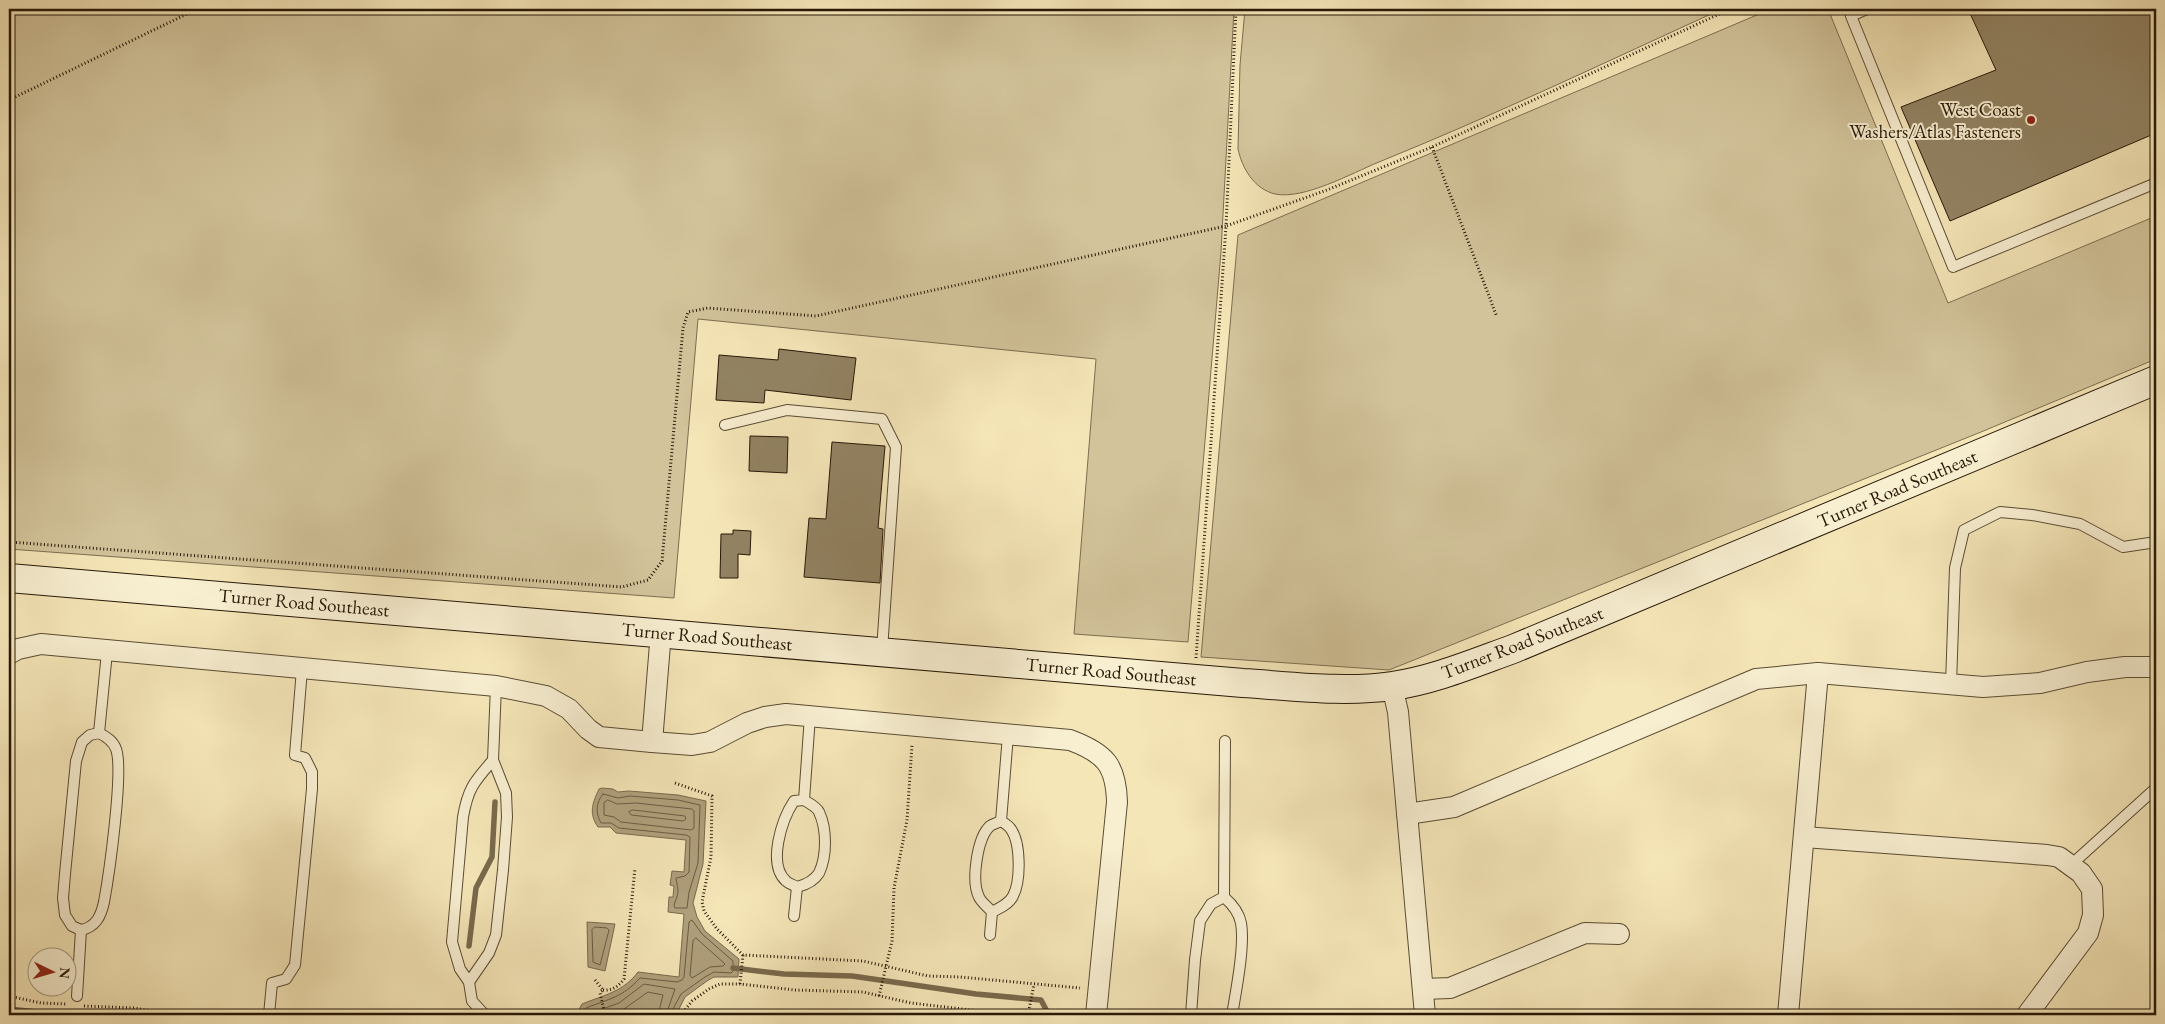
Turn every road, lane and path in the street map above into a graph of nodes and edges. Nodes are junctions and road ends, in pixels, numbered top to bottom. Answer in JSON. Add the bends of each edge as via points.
{"nodes":[{"id":1,"x":197,"y":9,"type":"edge"},
{"id":2,"x":1236,"y":9,"type":"edge"},
{"id":3,"x":1730,"y":9,"type":"edge"},
{"id":4,"x":1867,"y":9,"type":"edge"},
{"id":5,"x":9,"y":100,"type":"edge"},
{"id":6,"x":1432,"y":147,"type":"junction"},
{"id":7,"x":2156,"y":184,"type":"edge"},
{"id":8,"x":1226,"y":226,"type":"junction"},
{"id":9,"x":1497,"y":317,"type":"dead end"},
{"id":10,"x":2156,"y":380,"type":"edge"},
{"id":11,"x":725,"y":424,"type":"dead end"},
{"id":12,"x":9,"y":542,"type":"edge"},
{"id":13,"x":2156,"y":542,"type":"edge"},
{"id":14,"x":9,"y":578,"type":"edge"},
{"id":15,"x":661,"y":632,"type":"junction"},
{"id":16,"x":882,"y":651,"type":"junction"},
{"id":17,"x":107,"y":652,"type":"junction"},
{"id":18,"x":9,"y":654,"type":"edge"},
{"id":19,"x":2156,"y":667,"type":"edge"},
{"id":20,"x":302,"y":669,"type":"junction"},
{"id":21,"x":1818,"y":672,"type":"junction"},
{"id":22,"x":1195,"y":678,"type":"junction"},
{"id":23,"x":1951,"y":684,"type":"junction"},
{"id":24,"x":496,"y":686,"type":"junction"},
{"id":25,"x":1392,"y":686,"type":"junction"},
{"id":26,"x":810,"y":716,"type":"junction"},
{"id":27,"x":913,"y":726,"type":"junction"},
{"id":28,"x":100,"y":734,"type":"junction"},
{"id":29,"x":1008,"y":735,"type":"junction"},
{"id":30,"x":652,"y":742,"type":"junction"},
{"id":31,"x":1225,"y":742,"type":"dead end"},
{"id":32,"x":493,"y":760,"type":"junction"},
{"id":33,"x":675,"y":783,"type":"dead end"},
{"id":34,"x":2156,"y":788,"type":"edge"},
{"id":35,"x":804,"y":800,"type":"junction"},
{"id":36,"x":1407,"y":814,"type":"junction"},
{"id":37,"x":1001,"y":822,"type":"junction"},
{"id":38,"x":1804,"y":837,"type":"junction"},
{"id":39,"x":2072,"y":864,"type":"junction"},
{"id":40,"x":635,"y":868,"type":"dead end"},
{"id":41,"x":797,"y":887,"type":"junction"},
{"id":42,"x":1224,"y":897,"type":"junction"},
{"id":43,"x":992,"y":912,"type":"junction"},
{"id":44,"x":794,"y":916,"type":"dead end"},
{"id":45,"x":81,"y":930,"type":"junction"},
{"id":46,"x":1619,"y":934,"type":"dead end"},
{"id":47,"x":990,"y":935,"type":"dead end"},
{"id":48,"x":742,"y":955,"type":"junction"},
{"id":49,"x":886,"y":967,"type":"junction"},
{"id":50,"x":595,"y":980,"type":"dead end"},
{"id":51,"x":469,"y":982,"type":"junction"},
{"id":52,"x":740,"y":984,"type":"junction"},
{"id":53,"x":1034,"y":984,"type":"junction"},
{"id":54,"x":1423,"y":989,"type":"junction"},
{"id":55,"x":605,"y":990,"type":"junction"},
{"id":56,"x":1098,"y":990,"type":"junction"},
{"id":57,"x":9,"y":996,"type":"edge"},
{"id":58,"x":879,"y":996,"type":"junction"},
{"id":59,"x":75,"y":1002,"type":"junction"},
{"id":60,"x":176,"y":1015,"type":"edge"},
{"id":61,"x":269,"y":1015,"type":"edge"},
{"id":62,"x":485,"y":1015,"type":"edge"},
{"id":63,"x":604,"y":1015,"type":"edge"},
{"id":64,"x":681,"y":1015,"type":"edge"},
{"id":65,"x":1014,"y":1015,"type":"edge"},
{"id":66,"x":1028,"y":1015,"type":"edge"},
{"id":67,"x":1096,"y":1015,"type":"edge"},
{"id":68,"x":1191,"y":1015,"type":"edge"},
{"id":69,"x":1232,"y":1015,"type":"edge"},
{"id":70,"x":1425,"y":1015,"type":"edge"},
{"id":71,"x":1788,"y":1015,"type":"edge"},
{"id":72,"x":2027,"y":1015,"type":"edge"}],
"edges":[{"from":1,"to":5,"type":"path"},
{"from":2,"to":8,"type":"path"},
{"from":3,"to":6,"type":"path"},
{"from":4,"to":7,"type":"lane","via":[[1851,16],[1952,267]]},
{"from":6,"to":8,"type":"path","via":[[1327,190]]},
{"from":6,"to":9,"type":"path"},
{"from":8,"to":12,"type":"path","via":[[816,316],[708,308],[688,312],[683,328],[662,561],[648,580],[622,587]]},
{"from":8,"to":22,"type":"path"},
{"from":10,"to":25,"type":"main road","name":"Turner Road Southeast","via":[[1513,649],[1423,680]]},
{"from":11,"to":16,"type":"lane","via":[[787,410],[882,418],[896,447]]},
{"from":13,"to":23,"type":"lane","via":[[2122,547],[2080,524],[2000,512],[1964,530],[1956,568]]},
{"from":14,"to":15,"type":"main road","name":"Turner Road Southeast"},
{"from":15,"to":16,"type":"main road","name":"Turner Road Southeast"},
{"from":15,"to":30,"type":"street"},
{"from":16,"to":22,"type":"main road","name":"Turner Road Southeast"},
{"from":17,"to":18,"type":"street","via":[[41,644]]},
{"from":17,"to":20,"type":"street"},
{"from":17,"to":28,"type":"lane"},
{"from":19,"to":23,"type":"street","via":[[2086,672],[2040,683],[1983,687]]},
{"from":20,"to":24,"type":"street"},
{"from":20,"to":61,"type":"lane","via":[[295,755],[304,758],[312,772],[312,788],[295,965],[286,978],[272,983]]},
{"from":21,"to":23,"type":"street"},
{"from":21,"to":36,"type":"street","via":[[1756,678],[1454,807]]},
{"from":21,"to":38,"type":"street"},
{"from":22,"to":25,"type":"main road","name":"Turner Road Southeast","via":[[1306,687]]},
{"from":24,"to":30,"type":"street","via":[[546,696],[569,709],[599,737]]},
{"from":24,"to":32,"type":"lane"},
{"from":25,"to":36,"type":"street","via":[[1398,712]]},
{"from":26,"to":27,"type":"street"},
{"from":26,"to":30,"type":"street","via":[[786,714],[765,717],[710,742],[692,745]]},
{"from":26,"to":35,"type":"lane"},
{"from":27,"to":29,"type":"street"},
{"from":27,"to":49,"type":"path","via":[[907,820],[894,888],[892,941]]},
{"from":28,"to":45,"type":"lane","via":[[109,739],[116,749],[118,775],[104,902],[95,923]]},
{"from":28,"to":45,"type":"lane","via":[[90,735],[82,742],[76,761],[65,874],[65,915],[72,926]]},
{"from":29,"to":37,"type":"lane"},
{"from":29,"to":56,"type":"street","via":[[1070,740],[1088,747],[1107,762],[1116,779],[1117,802]]},
{"from":31,"to":42,"type":"lane"},
{"from":32,"to":51,"type":"lane","via":[[506,793],[507,817],[496,935],[489,953]]},
{"from":32,"to":51,"type":"lane","via":[[472,784],[463,817],[452,942],[460,969]]},
{"from":33,"to":48,"type":"path","via":[[712,796],[711,857],[702,902],[704,911],[717,929]]},
{"from":34,"to":39,"type":"lane"},
{"from":35,"to":41,"type":"lane","via":[[794,802],[787,812],[778,851],[779,869],[786,881]]},
{"from":35,"to":41,"type":"lane","via":[[818,810],[825,831],[824,851],[819,874],[807,885]]},
{"from":36,"to":54,"type":"street"},
{"from":37,"to":43,"type":"lane","via":[[991,825],[984,834],[974,883],[979,898]]},
{"from":37,"to":43,"type":"lane","via":[[1010,827],[1018,843],[1018,868],[1013,896],[1003,907]]},
{"from":38,"to":39,"type":"street","via":[[2047,855]]},
{"from":38,"to":71,"type":"street"},
{"from":39,"to":72,"type":"street","via":[[2092,889],[2093,915],[2088,933]]},
{"from":40,"to":55,"type":"path","via":[[624,979],[620,985]]},
{"from":41,"to":44,"type":"lane"},
{"from":42,"to":68,"type":"lane","via":[[1211,904],[1200,921]]},
{"from":42,"to":69,"type":"lane","via":[[1234,906],[1241,922]]},
{"from":43,"to":47,"type":"lane"},
{"from":45,"to":59,"type":"lane"},
{"from":46,"to":54,"type":"street","via":[[1585,933],[1450,988]]},
{"from":48,"to":49,"type":"path","via":[[840,959]]},
{"from":48,"to":52,"type":"path"},
{"from":49,"to":53,"type":"path","via":[[942,978]]},
{"from":49,"to":58,"type":"path"},
{"from":50,"to":55,"type":"path"},
{"from":51,"to":62,"type":"lane","via":[[472,1001]]},
{"from":52,"to":58,"type":"path","via":[[863,992]]},
{"from":52,"to":64,"type":"path","via":[[720,984],[709,989],[692,1001]]},
{"from":53,"to":56,"type":"path"},
{"from":53,"to":66,"type":"path"},
{"from":54,"to":70,"type":"street"},
{"from":55,"to":63,"type":"path","via":[[600,993]]},
{"from":56,"to":67,"type":"street"},
{"from":57,"to":59,"type":"path","via":[[41,1003]]},
{"from":58,"to":65,"type":"path","via":[[910,1003]]},
{"from":59,"to":60,"type":"path"}]}
